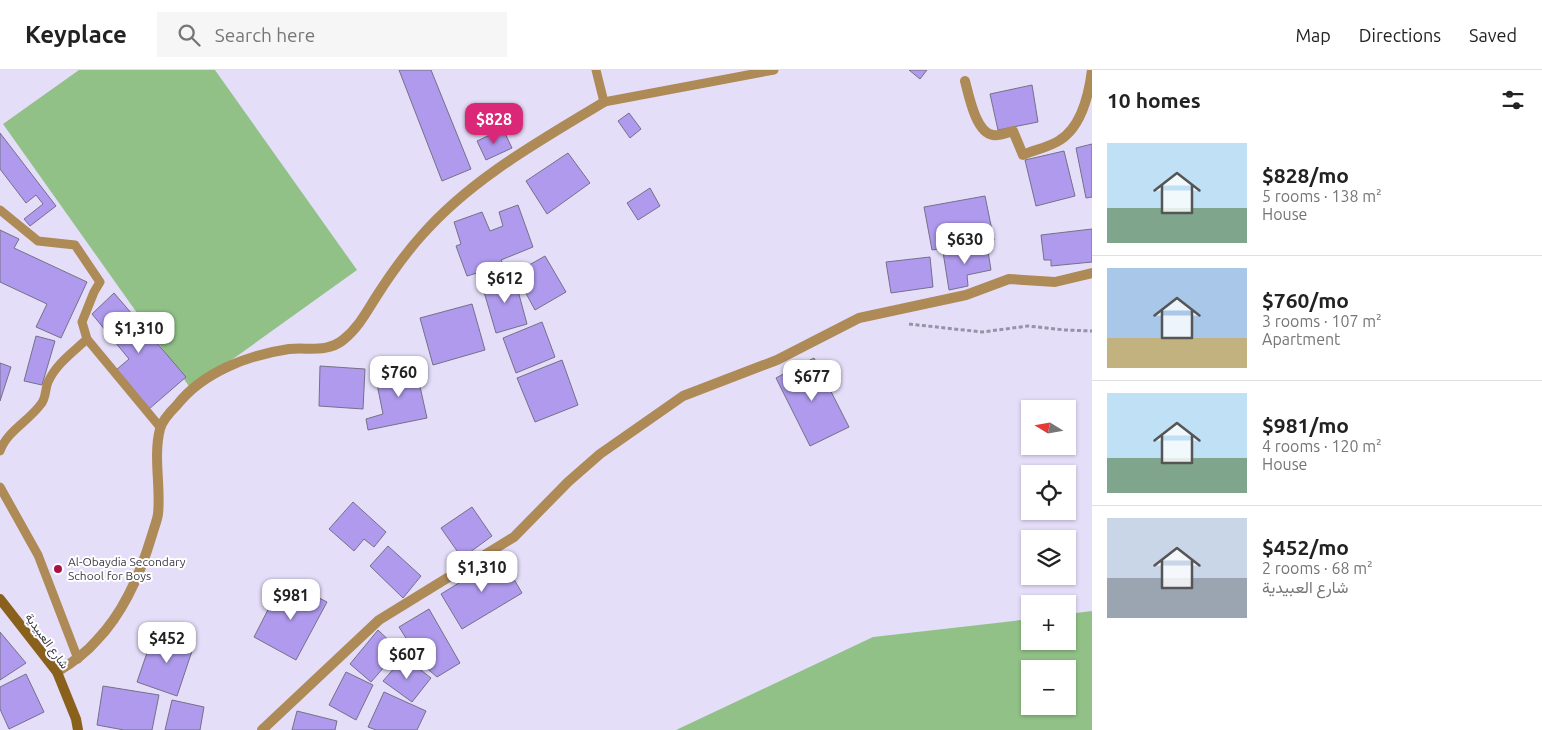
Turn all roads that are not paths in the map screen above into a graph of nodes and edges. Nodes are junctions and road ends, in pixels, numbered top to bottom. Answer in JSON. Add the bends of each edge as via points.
{"nodes":[{"id":1,"x":596,"y":70,"type":"edge"},
{"id":2,"x":774,"y":70,"type":"edge"},
{"id":3,"x":1092,"y":70,"type":"edge"},
{"id":4,"x":965,"y":81,"type":"dead end"},
{"id":5,"x":604,"y":102,"type":"junction"},
{"id":6,"x":0,"y":210,"type":"edge"},
{"id":7,"x":1092,"y":273,"type":"edge"},
{"id":8,"x":88,"y":339,"type":"junction"},
{"id":9,"x":160,"y":427,"type":"junction"},
{"id":10,"x":0,"y":451,"type":"edge"},
{"id":11,"x":0,"y":487,"type":"edge"},
{"id":12,"x":0,"y":599,"type":"edge"},
{"id":13,"x":78,"y":659,"type":"junction"},
{"id":14,"x":57,"y":672,"type":"junction"},
{"id":15,"x":78,"y":730,"type":"edge"},
{"id":16,"x":262,"y":730,"type":"edge"}],
"edges":[{"from":1,"to":5,"type":"lane"},
{"from":2,"to":5,"type":"lane"},
{"from":3,"to":4,"type":"street","via":[[1076,124],[1060,140],[1023,155],[1013,131],[991,135],[982,130]]},
{"from":5,"to":9,"type":"street","via":[[521,153],[446,208],[420,236],[358,326],[341,342],[323,349],[290,349],[250,358],[222,369],[199,382],[177,403]]},
{"from":6,"to":8,"type":"lane","via":[[38,241],[75,245],[100,282],[82,322]]},
{"from":7,"to":16,"type":"street","via":[[1055,282],[1009,280],[966,296],[858,318],[777,360],[683,396],[600,454],[514,537],[379,620]]},
{"from":8,"to":9,"type":"lane"},
{"from":8,"to":10,"type":"lane","via":[[58,365],[48,382],[42,403],[16,428]]},
{"from":9,"to":13,"type":"street","via":[[158,515],[144,561],[116,615],[98,640]]},
{"from":11,"to":13,"type":"lane","via":[[38,555]]},
{"from":12,"to":14,"type":"main road","name":"شارع العبيدية"},
{"from":13,"to":14,"type":"street"},
{"from":14,"to":15,"type":"main road","name":"شارع العبيدية"}]}
